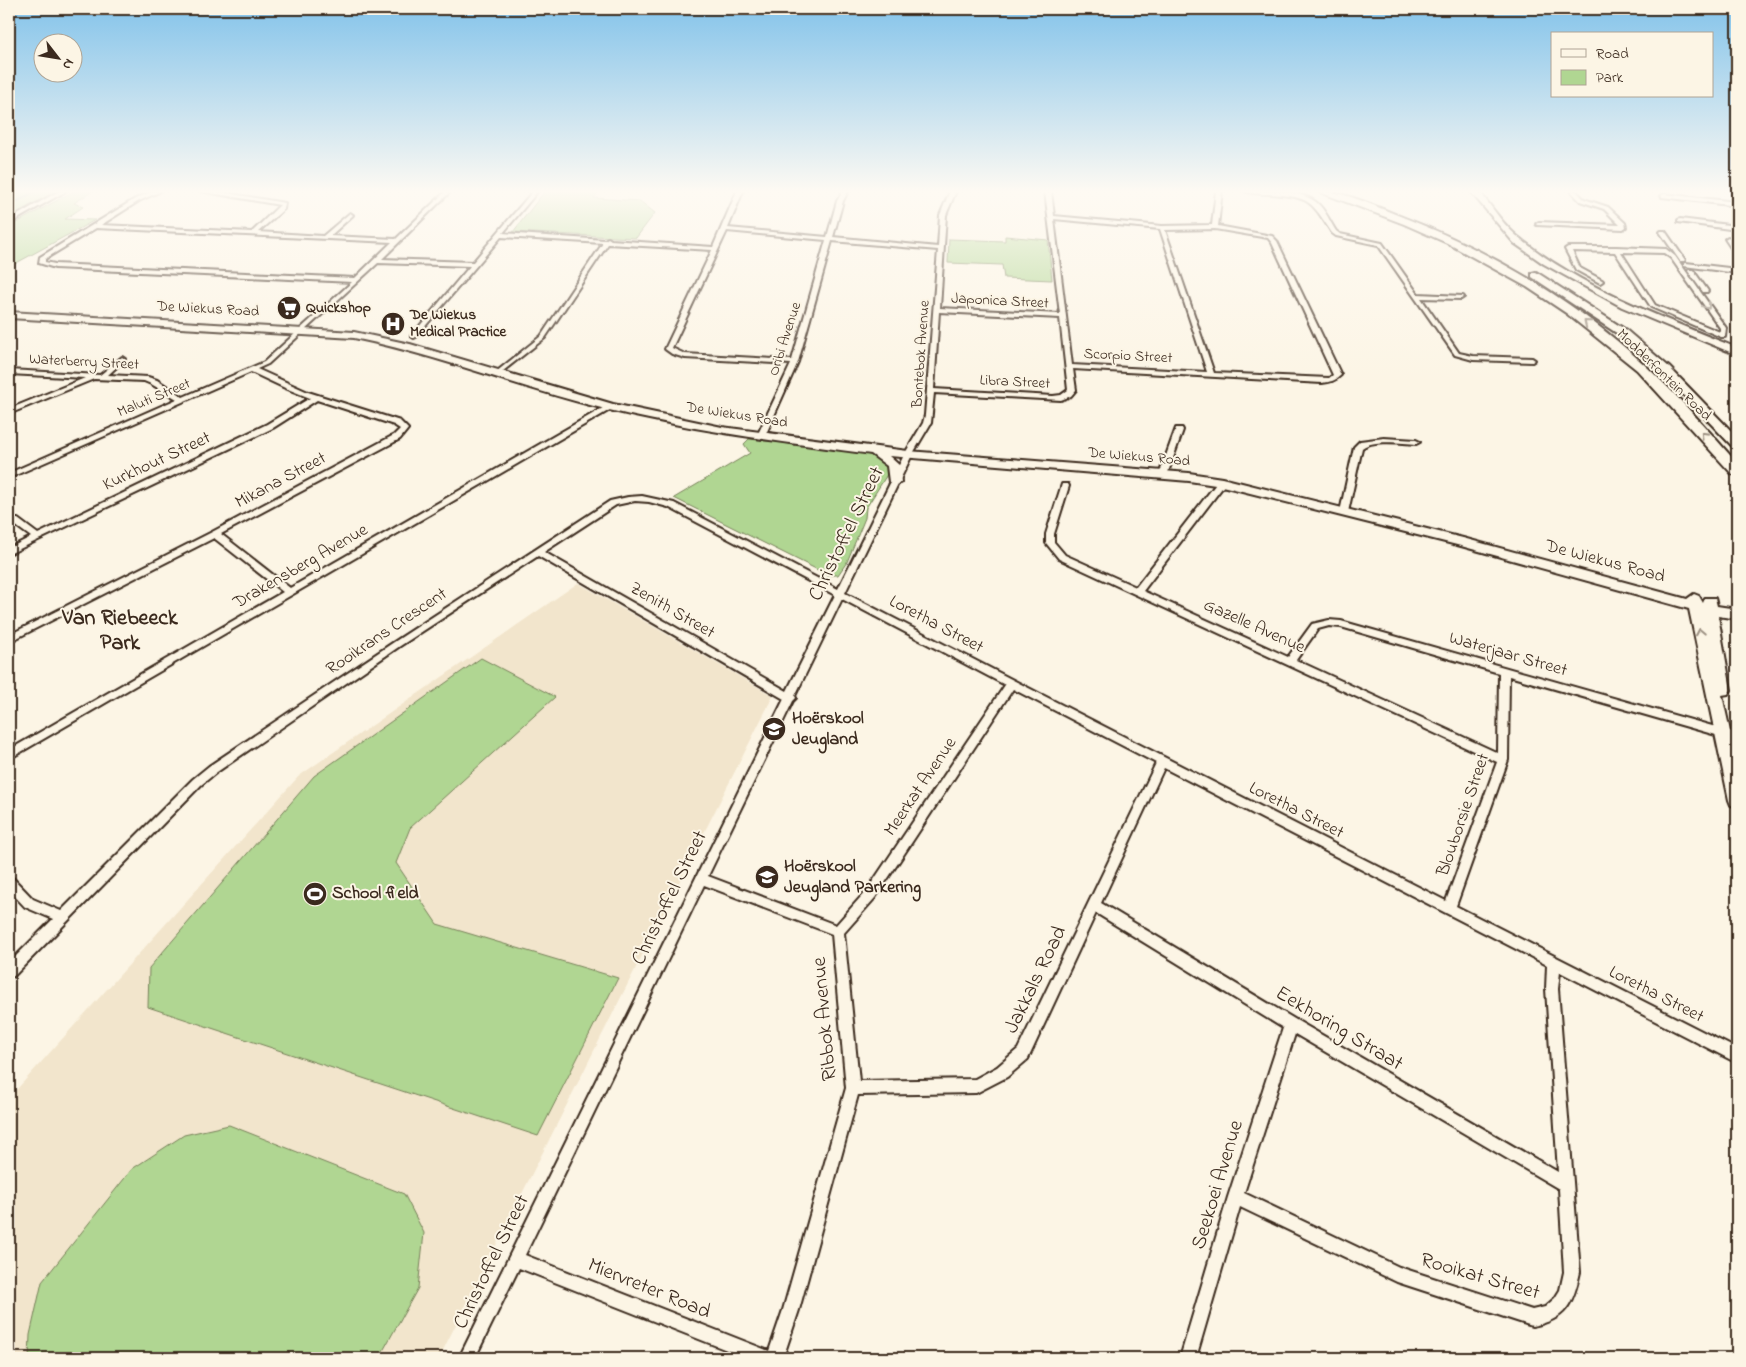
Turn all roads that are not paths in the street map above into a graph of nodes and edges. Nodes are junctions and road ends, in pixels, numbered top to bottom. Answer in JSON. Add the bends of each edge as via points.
{"nodes":[{"id":1,"x":48,"y":255,"type":"edge"},
{"id":2,"x":384,"y":255,"type":"edge"},
{"id":3,"x":482,"y":255,"type":"edge"},
{"id":4,"x":598,"y":255,"type":"edge"},
{"id":5,"x":713,"y":255,"type":"edge"},
{"id":6,"x":825,"y":255,"type":"edge"},
{"id":7,"x":941,"y":255,"type":"edge"},
{"id":8,"x":1055,"y":255,"type":"edge"},
{"id":9,"x":1171,"y":255,"type":"edge"},
{"id":10,"x":1281,"y":255,"type":"edge"},
{"id":11,"x":1389,"y":255,"type":"edge"},
{"id":12,"x":1476,"y":255,"type":"edge"},
{"id":13,"x":1498,"y":255,"type":"edge"},
{"id":14,"x":1537,"y":255,"type":"edge"},
{"id":15,"x":1571,"y":255,"type":"edge"},
{"id":16,"x":1620,"y":255,"type":"edge"},
{"id":17,"x":1671,"y":255,"type":"edge"},
{"id":18,"x":1679,"y":255,"type":"edge"},
{"id":19,"x":378,"y":261,"type":"junction"},
{"id":20,"x":474,"y":264,"type":"junction"},
{"id":21,"x":1686,"y":264,"type":"junction"},
{"id":22,"x":1737,"y":271,"type":"edge"},
{"id":23,"x":357,"y":280,"type":"junction"},
{"id":24,"x":1600,"y":281,"type":"dead end"},
{"id":25,"x":1705,"y":291,"type":"dead end"},
{"id":26,"x":1416,"y":296,"type":"junction"},
{"id":27,"x":1461,"y":297,"type":"dead end"},
{"id":28,"x":937,"y":310,"type":"junction"},
{"id":29,"x":9,"y":315,"type":"edge"},
{"id":30,"x":1062,"y":316,"type":"junction"},
{"id":31,"x":300,"y":331,"type":"junction"},
{"id":32,"x":414,"y":336,"type":"dead end"},
{"id":33,"x":1724,"y":336,"type":"junction"},
{"id":34,"x":1717,"y":344,"type":"junction"},
{"id":35,"x":1737,"y":352,"type":"edge"},
{"id":36,"x":122,"y":359,"type":"dead end"},
{"id":37,"x":1532,"y":360,"type":"dead end"},
{"id":38,"x":795,"y":362,"type":"junction"},
{"id":39,"x":1071,"y":367,"type":"junction"},
{"id":40,"x":253,"y":370,"type":"junction"},
{"id":41,"x":9,"y":372,"type":"edge"},
{"id":42,"x":498,"y":373,"type":"junction"},
{"id":43,"x":1211,"y":375,"type":"junction"},
{"id":44,"x":97,"y":377,"type":"junction"},
{"id":45,"x":930,"y":391,"type":"junction"},
{"id":46,"x":317,"y":397,"type":"junction"},
{"id":47,"x":183,"y":400,"type":"junction"},
{"id":48,"x":611,"y":407,"type":"junction"},
{"id":49,"x":9,"y":412,"type":"edge"},
{"id":50,"x":1179,"y":430,"type":"dead end"},
{"id":51,"x":761,"y":436,"type":"junction"},
{"id":52,"x":1416,"y":442,"type":"dead end"},
{"id":53,"x":1737,"y":444,"type":"edge"},
{"id":54,"x":872,"y":449,"type":"junction"},
{"id":55,"x":908,"y":454,"type":"junction"},
{"id":56,"x":1737,"y":471,"type":"edge"},
{"id":57,"x":1163,"y":475,"type":"junction"},
{"id":58,"x":9,"y":476,"type":"edge"},
{"id":59,"x":895,"y":482,"type":"junction"},
{"id":60,"x":1222,"y":482,"type":"junction"},
{"id":61,"x":1065,"y":486,"type":"dead end"},
{"id":62,"x":1344,"y":512,"type":"junction"},
{"id":63,"x":15,"y":521,"type":"dead end"},
{"id":64,"x":215,"y":534,"type":"junction"},
{"id":65,"x":37,"y":537,"type":"junction"},
{"id":66,"x":9,"y":551,"type":"edge"},
{"id":67,"x":537,"y":552,"type":"junction"},
{"id":68,"x":289,"y":592,"type":"junction"},
{"id":69,"x":1137,"y":592,"type":"junction"},
{"id":70,"x":840,"y":593,"type":"junction"},
{"id":71,"x":1694,"y":600,"type":"junction"},
{"id":72,"x":1710,"y":604,"type":"junction"},
{"id":73,"x":1737,"y":605,"type":"edge"},
{"id":74,"x":1737,"y":614,"type":"edge"},
{"id":75,"x":9,"y":639,"type":"edge"},
{"id":76,"x":1290,"y":661,"type":"junction"},
{"id":77,"x":1504,"y":671,"type":"junction"},
{"id":78,"x":1011,"y":684,"type":"junction"},
{"id":79,"x":791,"y":698,"type":"junction"},
{"id":80,"x":1731,"y":736,"type":"edge"},
{"id":81,"x":1737,"y":752,"type":"edge"},
{"id":82,"x":9,"y":755,"type":"edge"},
{"id":83,"x":1503,"y":760,"type":"junction"},
{"id":84,"x":1162,"y":761,"type":"junction"},
{"id":85,"x":1737,"y":800,"type":"edge"},
{"id":86,"x":702,"y":879,"type":"junction"},
{"id":87,"x":9,"y":882,"type":"edge"},
{"id":88,"x":1094,"y":905,"type":"junction"},
{"id":89,"x":1449,"y":909,"type":"junction"},
{"id":90,"x":63,"y":917,"type":"junction"},
{"id":91,"x":838,"y":931,"type":"junction"},
{"id":92,"x":1554,"y":962,"type":"junction"},
{"id":93,"x":9,"y":972,"type":"edge"},
{"id":94,"x":1291,"y":1025,"type":"junction"},
{"id":95,"x":1737,"y":1056,"type":"edge"},
{"id":96,"x":853,"y":1088,"type":"junction"},
{"id":97,"x":1566,"y":1185,"type":"junction"},
{"id":98,"x":1235,"y":1197,"type":"junction"},
{"id":99,"x":516,"y":1259,"type":"junction"},
{"id":100,"x":467,"y":1358,"type":"edge"},
{"id":101,"x":766,"y":1358,"type":"edge"},
{"id":102,"x":775,"y":1358,"type":"edge"},
{"id":103,"x":1188,"y":1358,"type":"edge"}],
"edges":[{"from":1,"to":23,"type":"street","via":[[42,258],[42,263],[55,266]]},
{"from":2,"to":19,"type":"street","name":"Maluti Street"},
{"from":3,"to":20,"type":"street"},
{"from":4,"to":42,"type":"street","via":[[543,337]]},
{"from":5,"to":38,"type":"street","via":[[668,349],[685,356]]},
{"from":6,"to":38,"type":"street","name":"Oribi Avenue"},
{"from":7,"to":28,"type":"street","name":"Bontebok Avenue"},
{"from":8,"to":30,"type":"street","name":"Scorpio Street"},
{"from":9,"to":43,"type":"street"},
{"from":10,"to":43,"type":"street","name":"Scorpio Street","via":[[1337,370],[1336,378]]},
{"from":11,"to":26,"type":"street"},
{"from":56,"to":12,"type":"main road","name":"Modderfontein Road","one_way":true,"via":[[1641,369],[1581,318],[1515,275]]},
{"from":13,"to":53,"type":"main road","name":"Modderfontein Road","via":[[1581,303],[1622,332],[1665,369]]},
{"from":14,"to":34,"type":"street","via":[[1625,305]]},
{"from":15,"to":24,"type":"street","via":[[1578,270]]},
{"from":16,"to":33,"type":"street","via":[[1654,306]]},
{"from":17,"to":33,"type":"street","one_way":true,"via":[[1723,328]]},
{"from":18,"to":21,"type":"street"},
{"from":19,"to":20,"type":"street"},
{"from":19,"to":23,"type":"street","name":"Maluti Street"},
{"from":20,"to":32,"type":"street"},
{"from":21,"to":22,"type":"street"},
{"from":21,"to":25,"type":"street"},
{"from":23,"to":31,"type":"street","name":"Maluti Street"},
{"from":26,"to":27,"type":"street"},
{"from":26,"to":37,"type":"street","via":[[1454,352],[1467,357]]},
{"from":28,"to":30,"type":"street","name":"Japonica Street"},
{"from":28,"to":45,"type":"street","name":"Bontebok Avenue"},
{"from":29,"to":31,"type":"street","name":"De Wiekus Road"},
{"from":30,"to":39,"type":"street","name":"Scorpio Street"},
{"from":31,"to":40,"type":"street","name":"Maluti Street"},
{"from":31,"to":42,"type":"street","name":"De Wiekus Road","via":[[378,339]]},
{"from":33,"to":34,"type":"street"},
{"from":34,"to":35,"type":"street"},
{"from":36,"to":44,"type":"street"},
{"from":38,"to":51,"type":"street","name":"Oribi Avenue"},
{"from":39,"to":43,"type":"street","name":"Scorpio Street"},
{"from":39,"to":45,"type":"street","name":"Libra Street","via":[[1072,390],[1062,398]]},
{"from":40,"to":46,"type":"street","name":"Mikana Street","via":[[277,383]]},
{"from":40,"to":47,"type":"street","name":"Maluti Street"},
{"from":41,"to":44,"type":"street","name":"Waterberry Street"},
{"from":42,"to":48,"type":"street","name":"De Wiekus Road"},
{"from":44,"to":47,"type":"street","name":"Waterberry Street","via":[[145,379]]},
{"from":44,"to":49,"type":"street"},
{"from":45,"to":55,"type":"street","name":"Bontebok Avenue","via":[[927,423]]},
{"from":46,"to":64,"type":"street","name":"Mikana Street","via":[[397,423],[404,429],[398,437]]},
{"from":46,"to":65,"type":"street","name":"Kurkhout Street","via":[[270,426]]},
{"from":47,"to":58,"type":"street","name":"Maluti Street"},
{"from":48,"to":51,"type":"street","name":"De Wiekus Road"},
{"from":48,"to":68,"type":"street","name":"Drakensberg Avenue"},
{"from":50,"to":57,"type":"street"},
{"from":51,"to":54,"type":"street","name":"De Wiekus Road"},
{"from":52,"to":62,"type":"street","via":[[1363,442],[1358,447]]},
{"from":54,"to":55,"type":"street","name":"De Wiekus Road"},
{"from":54,"to":59,"type":"street","via":[[893,465]]},
{"from":55,"to":57,"type":"street","name":"De Wiekus Road"},
{"from":55,"to":59,"type":"street","name":"Christoffel Street"},
{"from":57,"to":60,"type":"street","name":"De Wiekus Road"},
{"from":59,"to":70,"type":"street","name":"Christoffel Street"},
{"from":60,"to":62,"type":"street","name":"De Wiekus Road"},
{"from":60,"to":69,"type":"street"},
{"from":61,"to":69,"type":"street","name":"Gazelle Avenue","via":[[1050,534],[1050,543],[1055,551],[1071,562]]},
{"from":62,"to":71,"type":"street","name":"De Wiekus Road"},
{"from":63,"to":65,"type":"street"},
{"from":64,"to":68,"type":"street"},
{"from":64,"to":75,"type":"street","name":"Mikana Street"},
{"from":65,"to":66,"type":"street","name":"Kurkhout Street"},
{"from":67,"to":70,"type":"street","name":"Rooikrans Crescent","via":[[613,503],[625,499],[652,499],[671,505]]},
{"from":67,"to":79,"type":"street","name":"Zenith Street"},
{"from":67,"to":90,"type":"street","name":"Rooikrans Crescent","via":[[197,782]]},
{"from":68,"to":82,"type":"street","name":"Drakensberg Avenue"},
{"from":69,"to":76,"type":"street","name":"Gazelle Avenue"},
{"from":70,"to":78,"type":"street","name":"Loretha Street"},
{"from":70,"to":79,"type":"street","name":"Christoffel Street"},
{"from":71,"to":72,"type":"street","name":"De Wiekus Road"},
{"from":80,"to":71,"type":"street","one_way":true},
{"from":72,"to":73,"type":"street","name":"De Wiekus Road"},
{"from":72,"to":74,"type":"street","name":"De Wiekus Road"},
{"from":72,"to":80,"type":"street"},
{"from":76,"to":77,"type":"street","name":"Waterjaar Street","via":[[1310,630],[1329,623]]},
{"from":76,"to":83,"type":"street","name":"Gazelle Avenue"},
{"from":77,"to":80,"type":"street","name":"Waterjaar Street"},
{"from":77,"to":83,"type":"street","name":"Blouborsie Street"},
{"from":78,"to":84,"type":"street","name":"Loretha Street"},
{"from":78,"to":91,"type":"street","name":"Meerkat Avenue","via":[[871,894]]},
{"from":79,"to":86,"type":"street","name":"Christoffel Street"},
{"from":80,"to":81,"type":"street"},
{"from":80,"to":85,"type":"street"},
{"from":83,"to":89,"type":"street","name":"Blouborsie Street"},
{"from":84,"to":88,"type":"street","name":"Jakkals Road"},
{"from":84,"to":89,"type":"street","name":"Loretha Street"},
{"from":86,"to":91,"type":"street","name":"Ribbok Avenue"},
{"from":86,"to":99,"type":"street","name":"Christoffel Street"},
{"from":87,"to":90,"type":"street","via":[[29,903]]},
{"from":88,"to":94,"type":"street","name":"Eekhoring Straat"},
{"from":88,"to":96,"type":"street","name":"Jakkals Road","via":[[1023,1054],[1002,1072],[976,1086]]},
{"from":89,"to":92,"type":"street","name":"Loretha Street"},
{"from":90,"to":93,"type":"street","name":"Rooikrans Crescent"},
{"from":91,"to":96,"type":"street","name":"Ribbok Avenue"},
{"from":92,"to":95,"type":"street","name":"Loretha Street"},
{"from":92,"to":97,"type":"street","name":"Rooikat Street","via":[[1552,989]]},
{"from":94,"to":97,"type":"street","name":"Eekhoring Straat"},
{"from":94,"to":98,"type":"street","name":"Seekoei Avenue"},
{"from":96,"to":102,"type":"street","name":"Ribbok Avenue"},
{"from":97,"to":98,"type":"street","name":"Rooikat Street","via":[[1572,1272],[1567,1295],[1558,1310],[1545,1317],[1532,1318],[1397,1274]]},
{"from":98,"to":103,"type":"street","name":"Seekoei Avenue"},
{"from":99,"to":100,"type":"street","name":"Christoffel Street"},
{"from":99,"to":101,"type":"street","name":"Miervreter Road"}]}
